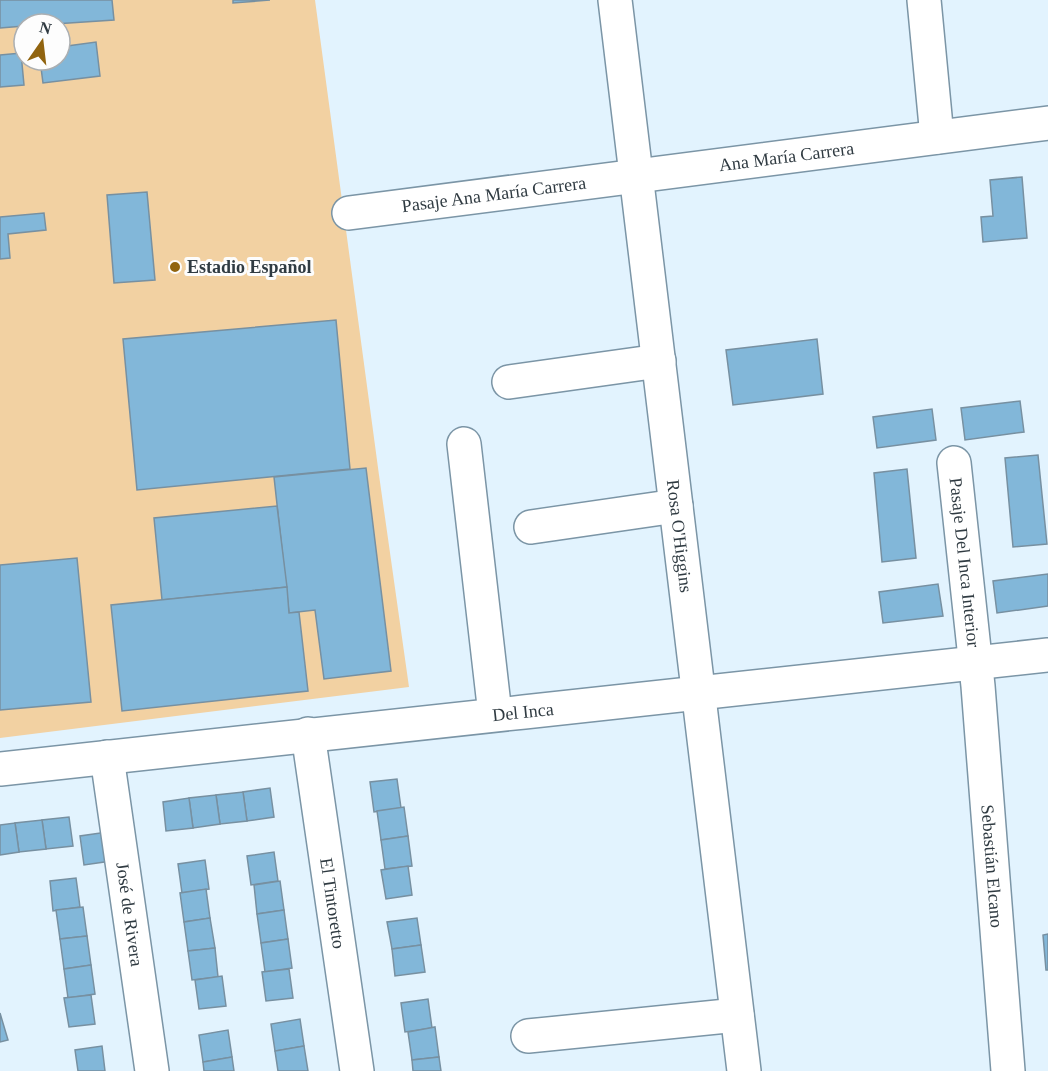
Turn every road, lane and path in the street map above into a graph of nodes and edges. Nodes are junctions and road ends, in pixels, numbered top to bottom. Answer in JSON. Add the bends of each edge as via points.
{"nodes":[{"id":1,"x":615,"y":0,"type":"edge"},
{"id":2,"x":924,"y":0,"type":"edge"},
{"id":3,"x":1048,"y":123,"type":"edge"},
{"id":4,"x":937,"y":137,"type":"junction"},
{"id":5,"x":636,"y":175,"type":"junction"},
{"id":6,"x":349,"y":213,"type":"dead end"},
{"id":7,"x":658,"y":361,"type":"junction"},
{"id":8,"x":510,"y":382,"type":"dead end"},
{"id":9,"x":464,"y":444,"type":"dead end"},
{"id":10,"x":954,"y":463,"type":"dead end"},
{"id":11,"x":676,"y":506,"type":"junction"},
{"id":12,"x":531,"y":527,"type":"dead end"},
{"id":13,"x":1048,"y":655,"type":"edge"},
{"id":14,"x":975,"y":663,"type":"junction"},
{"id":15,"x":698,"y":694,"type":"junction"},
{"id":16,"x":495,"y":714,"type":"junction"},
{"id":17,"x":308,"y":734,"type":"junction"},
{"id":18,"x":107,"y":757,"type":"junction"},
{"id":19,"x":0,"y":769,"type":"edge"},
{"id":20,"x":737,"y":1015,"type":"junction"},
{"id":21,"x":528,"y":1036,"type":"dead end"},
{"id":22,"x":152,"y":1071,"type":"edge"},
{"id":23,"x":357,"y":1071,"type":"edge"},
{"id":24,"x":744,"y":1071,"type":"edge"},
{"id":25,"x":1008,"y":1071,"type":"edge"}],
"edges":[{"from":1,"to":5,"type":"street","name":"Rosa O'Higgins"},
{"from":2,"to":4,"type":"street"},
{"from":3,"to":4,"type":"street","name":"Ana María Carrera"},
{"from":4,"to":5,"type":"street","name":"Ana María Carrera"},
{"from":5,"to":6,"type":"street","name":"Pasaje Ana María Carrera"},
{"from":5,"to":7,"type":"street","name":"Rosa O'Higgins"},
{"from":7,"to":8,"type":"street"},
{"from":7,"to":11,"type":"street","name":"Rosa O'Higgins"},
{"from":9,"to":16,"type":"street"},
{"from":10,"to":14,"type":"street","name":"Pasaje Del Inca Interior"},
{"from":11,"to":12,"type":"street"},
{"from":11,"to":15,"type":"street","name":"Rosa O'Higgins"},
{"from":13,"to":14,"type":"street","name":"Del Inca"},
{"from":14,"to":15,"type":"street","name":"Del Inca"},
{"from":14,"to":25,"type":"street","name":"Sebastián Elcano"},
{"from":15,"to":16,"type":"street","name":"Del Inca"},
{"from":15,"to":20,"type":"street","name":"Rosa O'Higgins"},
{"from":16,"to":17,"type":"street","name":"Del Inca"},
{"from":17,"to":18,"type":"street","name":"Del Inca"},
{"from":17,"to":23,"type":"street","name":"El Tintoretto"},
{"from":18,"to":19,"type":"street","name":"Del Inca"},
{"from":18,"to":22,"type":"street","name":"José de Rivera"},
{"from":20,"to":21,"type":"street"},
{"from":20,"to":24,"type":"street","name":"Rosa O'Higgins"}]}
